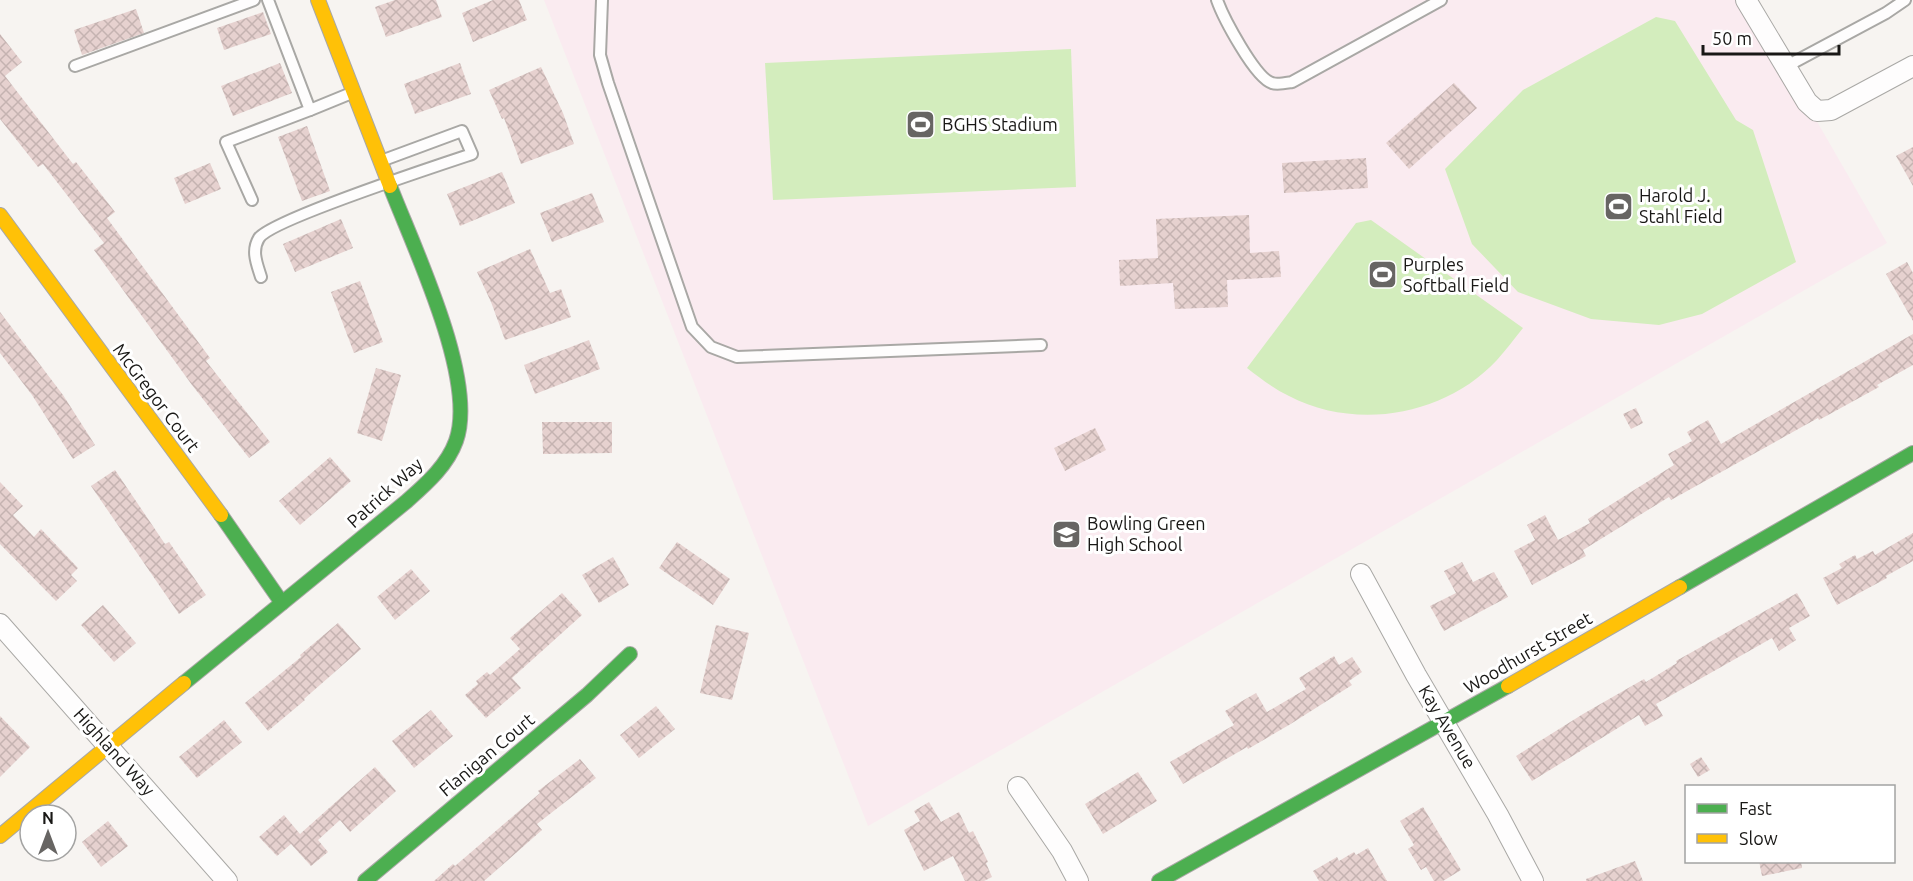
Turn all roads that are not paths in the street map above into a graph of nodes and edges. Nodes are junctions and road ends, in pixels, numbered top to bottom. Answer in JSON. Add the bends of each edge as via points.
{"nodes":[{"id":1,"x":254,"y":0,"type":"edge"},
{"id":2,"x":268,"y":0,"type":"edge"},
{"id":3,"x":318,"y":0,"type":"edge"},
{"id":4,"x":602,"y":0,"type":"edge"},
{"id":5,"x":1217,"y":0,"type":"edge"},
{"id":6,"x":1441,"y":0,"type":"edge"},
{"id":7,"x":1746,"y":0,"type":"edge"},
{"id":8,"x":1905,"y":0,"type":"edge"},
{"id":9,"x":75,"y":66,"type":"dead end"},
{"id":10,"x":1913,"y":66,"type":"edge"},
{"id":11,"x":1785,"y":67,"type":"junction"},
{"id":12,"x":354,"y":92,"type":"junction"},
{"id":13,"x":310,"y":110,"type":"junction"},
{"id":14,"x":381,"y":161,"type":"junction"},
{"id":15,"x":389,"y":182,"type":"junction"},
{"id":16,"x":252,"y":200,"type":"dead end"},
{"id":17,"x":0,"y":215,"type":"edge"},
{"id":18,"x":261,"y":277,"type":"dead end"},
{"id":19,"x":1041,"y":345,"type":"dead end"},
{"id":20,"x":1913,"y":453,"type":"edge"},
{"id":21,"x":1361,"y":574,"type":"dead end"},
{"id":22,"x":282,"y":603,"type":"junction"},
{"id":23,"x":0,"y":624,"type":"edge"},
{"id":24,"x":630,"y":654,"type":"dead end"},
{"id":25,"x":1445,"y":722,"type":"junction"},
{"id":26,"x":108,"y":746,"type":"junction"},
{"id":27,"x":1018,"y":787,"type":"dead end"},
{"id":28,"x":0,"y":836,"type":"edge"},
{"id":29,"x":227,"y":881,"type":"edge"},
{"id":30,"x":365,"y":881,"type":"edge"},
{"id":31,"x":1078,"y":881,"type":"edge"},
{"id":32,"x":1159,"y":881,"type":"edge"},
{"id":33,"x":1533,"y":881,"type":"edge"}],
"edges":[{"from":1,"to":9,"type":"lane"},
{"from":2,"to":13,"type":"lane"},
{"from":3,"to":12,"type":"street","name":"Patrick Way"},
{"from":4,"to":19,"type":"lane","via":[[600,55],[608,83],[692,327],[711,347],[737,357]]},
{"from":5,"to":6,"type":"lane","via":[[1250,63],[1273,84],[1292,82]]},
{"from":7,"to":11,"type":"street"},
{"from":8,"to":11,"type":"lane"},
{"from":10,"to":11,"type":"street","via":[[1831,110],[1817,111]]},
{"from":12,"to":13,"type":"lane"},
{"from":12,"to":14,"type":"street","name":"Patrick Way"},
{"from":13,"to":16,"type":"lane","via":[[226,141]]},
{"from":14,"to":15,"type":"street","name":"Patrick Way"},
{"from":14,"to":15,"type":"lane","via":[[462,131],[472,154]]},
{"from":15,"to":18,"type":"lane","via":[[260,236],[254,251]]},
{"from":15,"to":22,"type":"street","name":"Patrick Way","via":[[451,351],[461,401],[457,437],[448,456],[425,485]]},
{"from":17,"to":22,"type":"street","name":"McGregor Court"},
{"from":20,"to":25,"type":"street","name":"Woodhurst Street"},
{"from":21,"to":25,"type":"street","name":"Kay Avenue"},
{"from":22,"to":26,"type":"street","name":"Patrick Way"},
{"from":23,"to":26,"type":"street","name":"Highland Way"},
{"from":24,"to":30,"type":"street","name":"Flanigan Court","via":[[587,695]]},
{"from":25,"to":32,"type":"street","name":"Woodhurst Street"},
{"from":25,"to":33,"type":"street","name":"Kay Avenue"},
{"from":26,"to":28,"type":"street","name":"Patrick Way"},
{"from":26,"to":29,"type":"street","name":"Highland Way"},
{"from":27,"to":31,"type":"street"}]}
